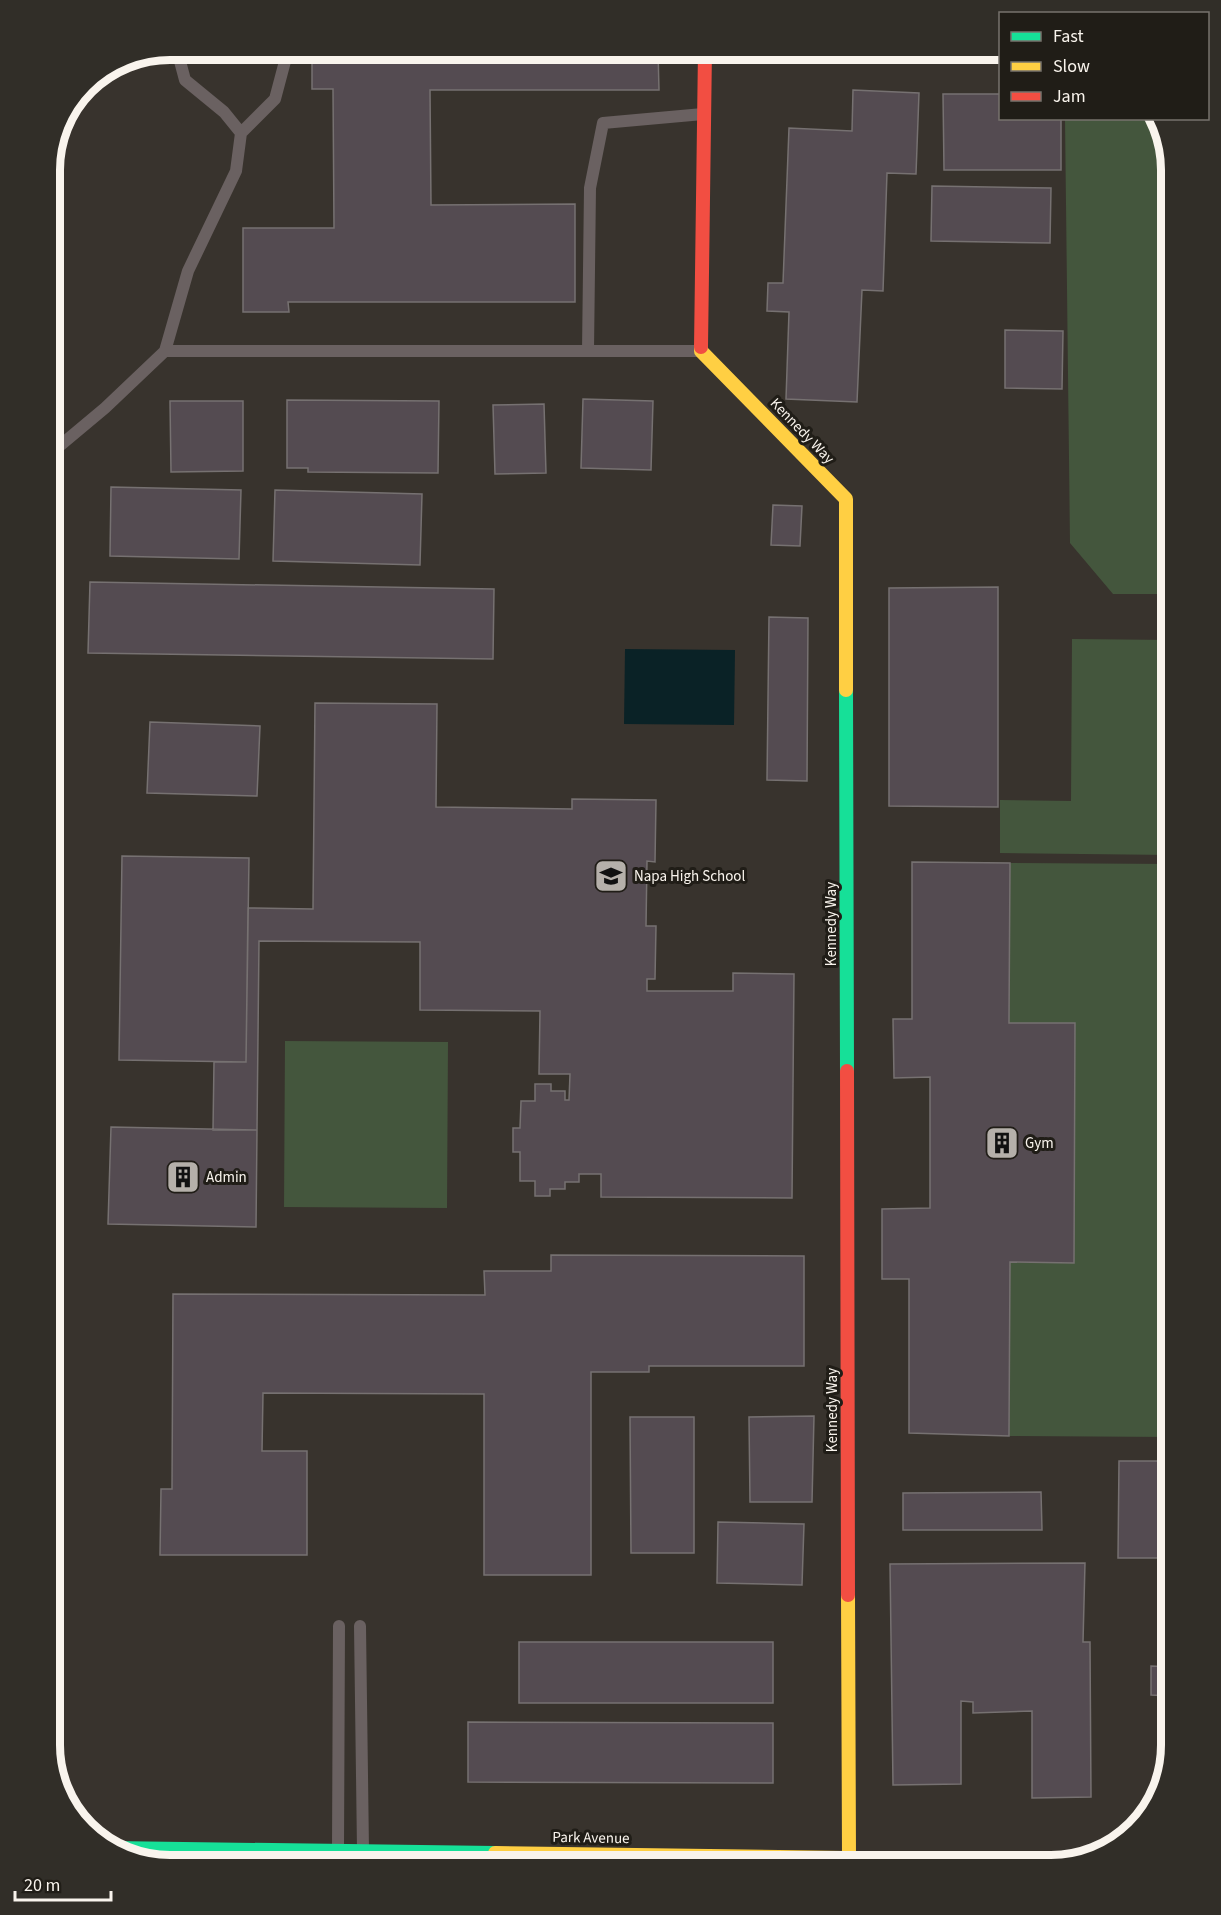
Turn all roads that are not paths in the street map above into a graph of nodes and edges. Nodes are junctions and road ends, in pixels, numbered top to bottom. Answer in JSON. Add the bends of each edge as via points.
{"nodes":[{"id":1,"x":179,"y":60,"type":"edge"},
{"id":2,"x":285,"y":60,"type":"edge"},
{"id":3,"x":705,"y":60,"type":"edge"},
{"id":4,"x":704,"y":114,"type":"junction"},
{"id":5,"x":241,"y":133,"type":"junction"},
{"id":6,"x":165,"y":351,"type":"junction"},
{"id":7,"x":588,"y":351,"type":"junction"},
{"id":8,"x":701,"y":351,"type":"junction"},
{"id":9,"x":60,"y":446,"type":"edge"},
{"id":10,"x":339,"y":1626,"type":"dead end"},
{"id":11,"x":360,"y":1626,"type":"dead end"},
{"id":12,"x":132,"y":1848,"type":"edge"},
{"id":13,"x":202,"y":1848,"type":"junction"},
{"id":14,"x":339,"y":1851,"type":"junction"},
{"id":15,"x":363,"y":1851,"type":"junction"},
{"id":16,"x":202,"y":1855,"type":"edge"},
{"id":17,"x":641,"y":1855,"type":"edge"},
{"id":18,"x":849,"y":1855,"type":"edge"}],
"edges":[{"from":1,"to":5,"type":"lane","via":[[184,80],[224,112]]},
{"from":2,"to":5,"type":"lane","via":[[275,99]]},
{"from":3,"to":4,"type":"street"},
{"from":4,"to":7,"type":"lane","via":[[603,123],[590,188]]},
{"from":4,"to":8,"type":"street"},
{"from":5,"to":6,"type":"lane","via":[[236,171],[188,271]]},
{"from":6,"to":7,"type":"lane"},
{"from":6,"to":9,"type":"lane"},
{"from":7,"to":8,"type":"lane"},
{"from":8,"to":18,"type":"street","name":"Kennedy Way","via":[[846,499]]},
{"from":10,"to":14,"type":"lane"},
{"from":11,"to":15,"type":"lane"},
{"from":12,"to":13,"type":"street","name":"Park Avenue"},
{"from":13,"to":14,"type":"street","name":"Park Avenue"},
{"from":13,"to":16,"type":"lane"},
{"from":14,"to":15,"type":"street","name":"Park Avenue"},
{"from":15,"to":17,"type":"street","name":"Park Avenue"}]}
